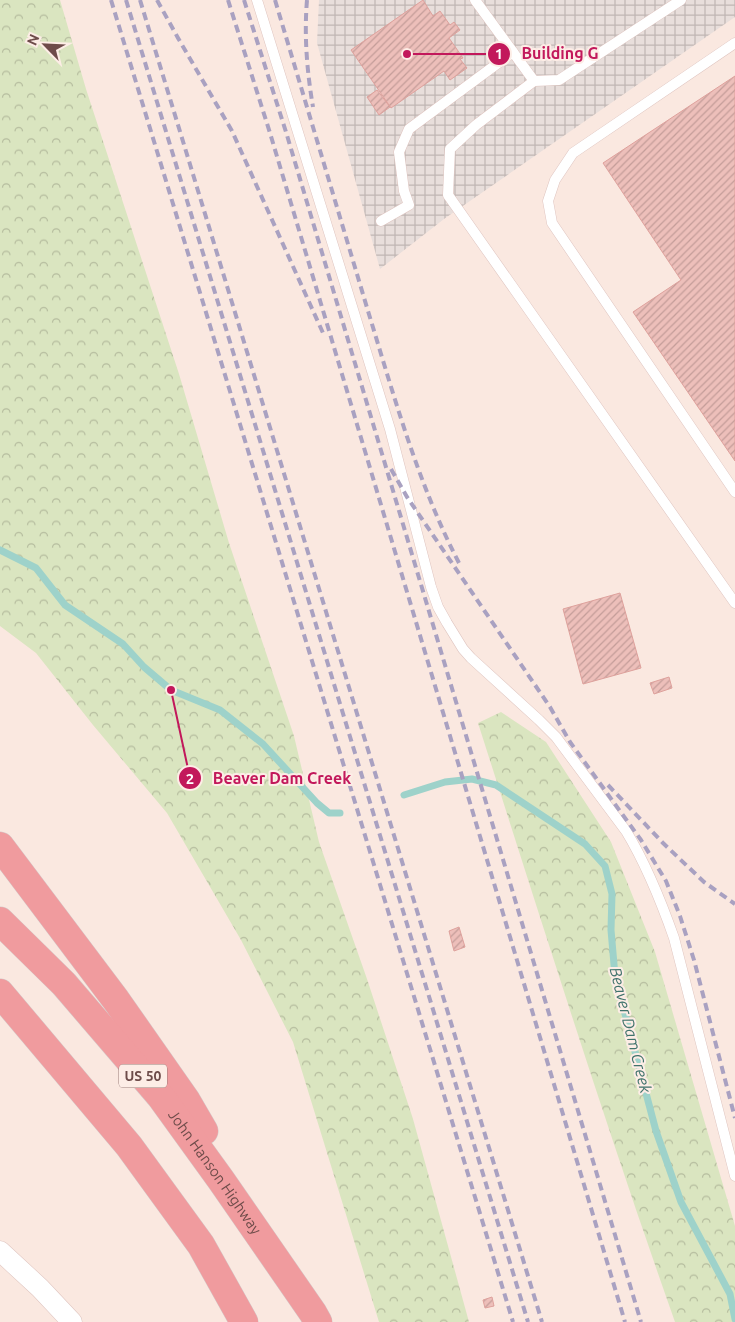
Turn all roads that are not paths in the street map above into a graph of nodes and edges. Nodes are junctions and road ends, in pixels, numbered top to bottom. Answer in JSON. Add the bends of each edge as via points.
{"nodes":[{"id":1,"x":257,"y":0,"type":"edge"},
{"id":2,"x":475,"y":0,"type":"edge"},
{"id":3,"x":681,"y":0,"type":"edge"},
{"id":4,"x":735,"y":43,"type":"edge"},
{"id":5,"x":513,"y":52,"type":"junction"},
{"id":6,"x":534,"y":81,"type":"junction"},
{"id":7,"x":381,"y":221,"type":"dead end"},
{"id":8,"x":735,"y":492,"type":"edge"},
{"id":9,"x":735,"y":603,"type":"edge"},
{"id":10,"x":0,"y":846,"type":"edge"},
{"id":11,"x":0,"y":921,"type":"edge"},
{"id":12,"x":0,"y":993,"type":"edge"},
{"id":13,"x":735,"y":1176,"type":"edge"},
{"id":14,"x":267,"y":1246,"type":"junction"},
{"id":15,"x":0,"y":1251,"type":"edge"},
{"id":16,"x":72,"y":1322,"type":"edge"},
{"id":17,"x":244,"y":1322,"type":"edge"},
{"id":18,"x":318,"y":1322,"type":"edge"}],
"edges":[{"from":1,"to":13,"type":"lane","via":[[390,429],[438,607],[471,658],[556,737],[634,846],[674,938]]},
{"from":2,"to":5,"type":"lane"},
{"from":3,"to":6,"type":"lane","via":[[559,80]]},
{"from":4,"to":8,"type":"lane","via":[[573,153],[555,180],[548,200],[552,223]]},
{"from":5,"to":6,"type":"lane"},
{"from":5,"to":7,"type":"lane","via":[[409,129],[399,152],[409,205]]},
{"from":6,"to":9,"type":"lane","via":[[450,149],[448,195]]},
{"from":10,"to":14,"type":"highway","via":[[116,1000],[186,1100]]},
{"from":11,"to":14,"type":"highway","name":"John Hanson Highway","number":"US 50","via":[[64,984],[161,1097]]},
{"from":12,"to":17,"type":"highway","via":[[129,1146],[201,1245]]},
{"from":14,"to":18,"type":"highway","name":"John Hanson Highway","number":"US 50"},
{"from":15,"to":16,"type":"street"}]}
